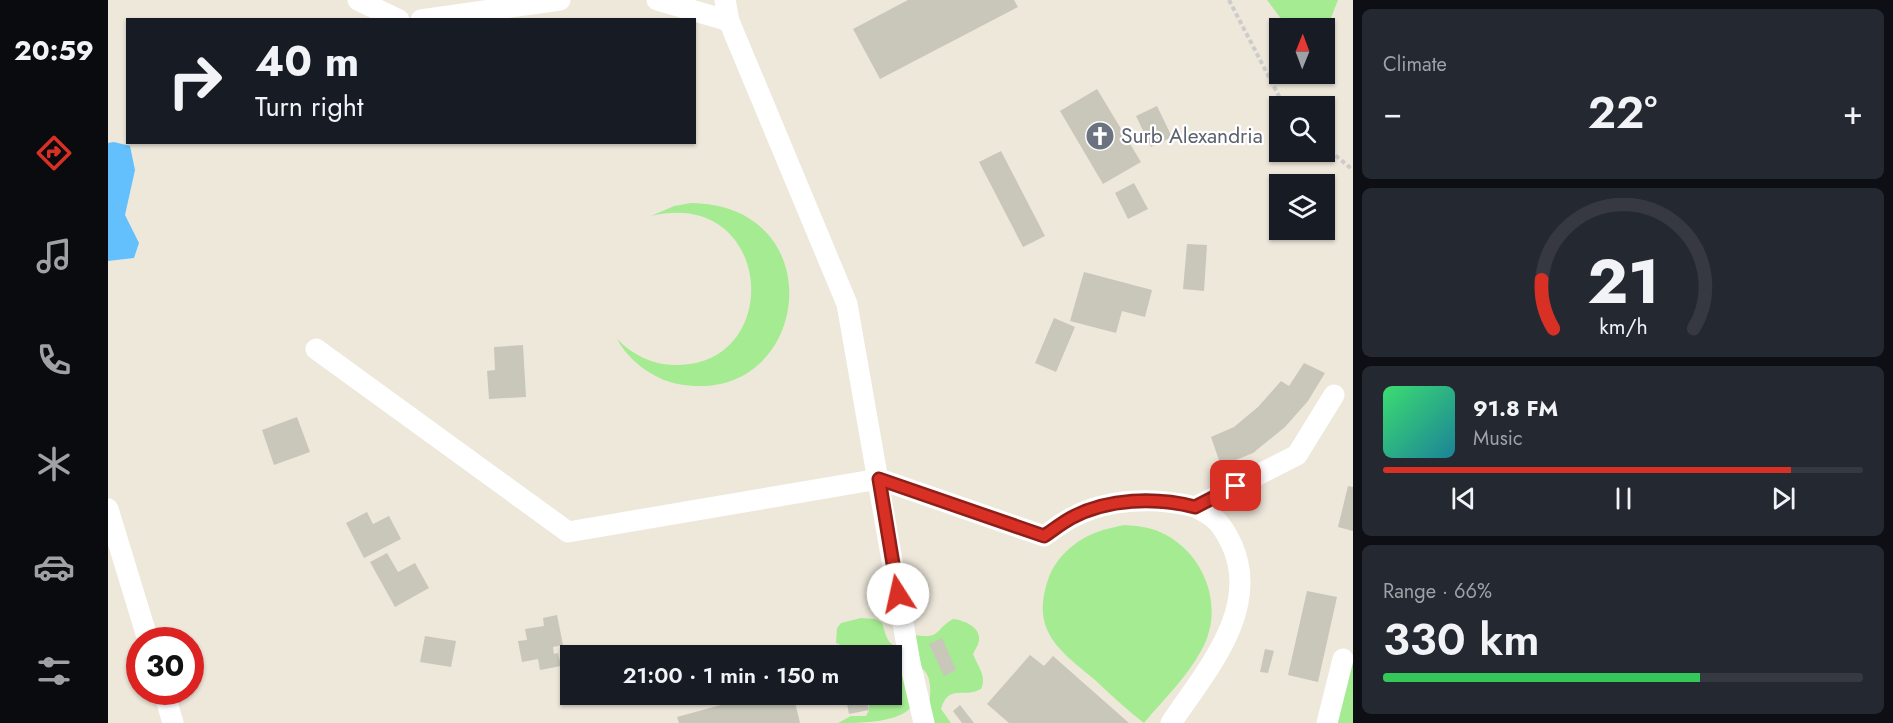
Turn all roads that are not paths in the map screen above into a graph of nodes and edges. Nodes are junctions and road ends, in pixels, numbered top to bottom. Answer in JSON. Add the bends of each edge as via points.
{"nodes":[{"id":1,"x":358,"y":0,"type":"edge"},
{"id":2,"x":560,"y":0,"type":"edge"},
{"id":3,"x":657,"y":0,"type":"edge"},
{"id":4,"x":727,"y":10,"type":"edge"},
{"id":5,"x":395,"y":18,"type":"edge"},
{"id":6,"x":435,"y":18,"type":"edge"},
{"id":7,"x":315,"y":350,"type":"dead end"},
{"id":8,"x":1334,"y":395,"type":"dead end"},
{"id":9,"x":879,"y":479,"type":"junction"},
{"id":10,"x":1195,"y":507,"type":"junction"},
{"id":11,"x":108,"y":508,"type":"edge"},
{"id":12,"x":144,"y":627,"type":"edge"},
{"id":13,"x":1343,"y":659,"type":"dead end"},
{"id":14,"x":168,"y":705,"type":"edge"},
{"id":15,"x":173,"y":723,"type":"edge"},
{"id":16,"x":924,"y":723,"type":"edge"},
{"id":17,"x":1171,"y":723,"type":"edge"},
{"id":18,"x":1327,"y":723,"type":"edge"}],
"edges":[{"from":1,"to":5,"type":"street"},
{"from":2,"to":6,"type":"street"},
{"from":3,"to":4,"type":"street"},
{"from":4,"to":9,"type":"street","via":[[847,304]]},
{"from":7,"to":9,"type":"street","via":[[568,532]]},
{"from":8,"to":10,"type":"street","via":[[1297,455]]},
{"from":9,"to":10,"type":"street","via":[[1044,536],[1092,508],[1146,500]]},
{"from":9,"to":16,"type":"street"},
{"from":10,"to":17,"type":"street","via":[[1212,515],[1226,532],[1236,555],[1240,601],[1227,636]]},
{"from":11,"to":12,"type":"street"},
{"from":13,"to":18,"type":"street"},
{"from":14,"to":15,"type":"street"}]}
